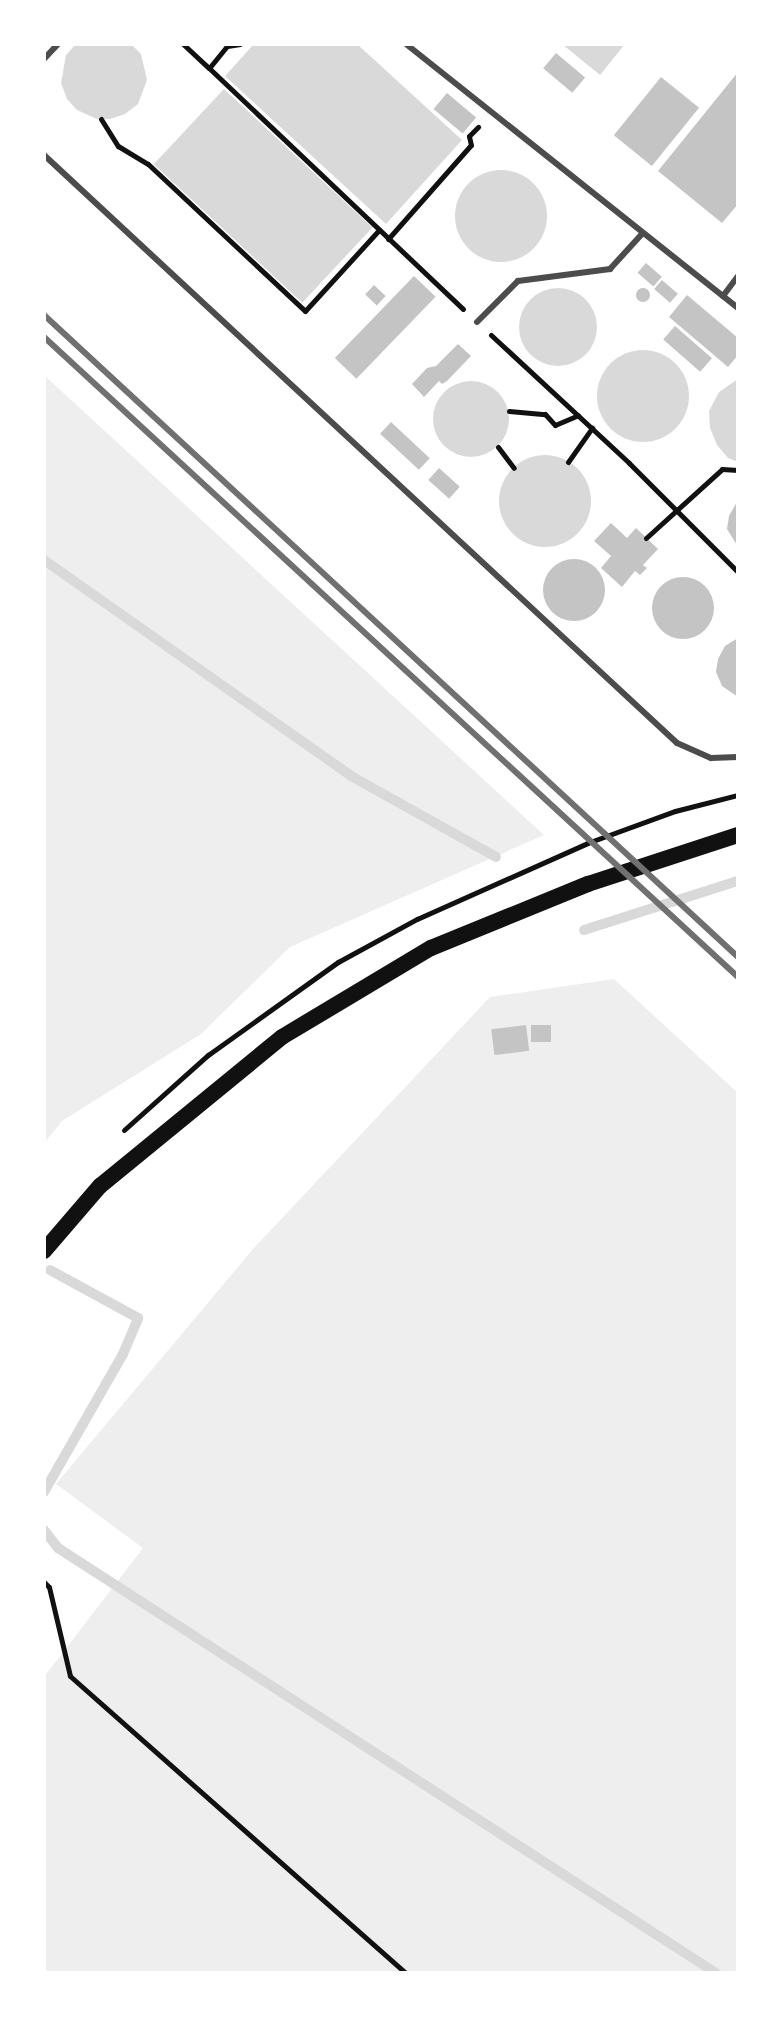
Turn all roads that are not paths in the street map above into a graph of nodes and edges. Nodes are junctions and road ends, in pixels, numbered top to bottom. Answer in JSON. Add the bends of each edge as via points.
{"nodes":[{"id":1,"x":58,"y":44,"type":"edge"},
{"id":2,"x":406,"y":44,"type":"edge"},
{"id":3,"x":44,"y":59,"type":"edge"},
{"id":4,"x":44,"y":155,"type":"edge"},
{"id":5,"x":642,"y":234,"type":"junction"},
{"id":6,"x":738,"y":276,"type":"edge"},
{"id":7,"x":723,"y":296,"type":"junction"},
{"id":8,"x":738,"y":308,"type":"edge"},
{"id":9,"x":477,"y":322,"type":"dead end"},
{"id":10,"x":738,"y":757,"type":"edge"},
{"id":11,"x":738,"y":835,"type":"edge"},
{"id":12,"x":44,"y":1251,"type":"edge"}],
"edges":[{"from":1,"to":3,"type":"lane"},
{"from":2,"to":5,"type":"lane"},
{"from":4,"to":10,"type":"lane","via":[[668,736],[711,758]]},
{"from":5,"to":7,"type":"lane"},
{"from":5,"to":9,"type":"lane","via":[[610,269],[518,281]]},
{"from":6,"to":7,"type":"lane"},
{"from":7,"to":8,"type":"lane"},
{"from":11,"to":12,"type":"main road","via":[[588,884],[431,948],[282,1037],[100,1186]]}]}
